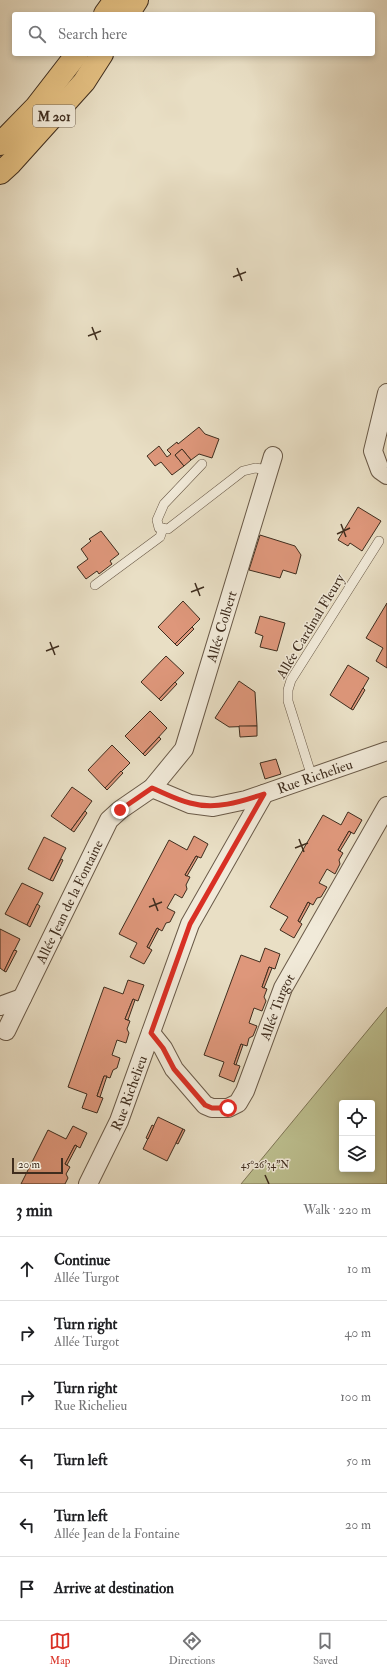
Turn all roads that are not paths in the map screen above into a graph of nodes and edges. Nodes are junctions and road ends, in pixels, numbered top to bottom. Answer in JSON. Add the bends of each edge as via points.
{"nodes":[{"id":1,"x":115,"y":0,"type":"edge"},
{"id":2,"x":137,"y":0,"type":"edge"},
{"id":3,"x":106,"y":12,"type":"edge"},
{"id":4,"x":129,"y":12,"type":"edge"},
{"id":5,"x":75,"y":56,"type":"edge"},
{"id":6,"x":101,"y":56,"type":"edge"},
{"id":7,"x":0,"y":144,"type":"edge"},
{"id":8,"x":4,"y":171,"type":"edge"},
{"id":9,"x":387,"y":393,"type":"edge"},
{"id":10,"x":271,"y":463,"type":"joint"},
{"id":11,"x":202,"y":464,"type":"dead end"},
{"id":12,"x":387,"y":475,"type":"edge"},
{"id":13,"x":163,"y":528,"type":"junction"},
{"id":14,"x":379,"y":541,"type":"dead end"},
{"id":15,"x":95,"y":585,"type":"dead end"},
{"id":16,"x":387,"y":751,"type":"edge"},
{"id":17,"x":312,"y":777,"type":"junction"},
{"id":18,"x":152,"y":788,"type":"junction"},
{"id":19,"x":264,"y":794,"type":"junction"},
{"id":20,"x":387,"y":806,"type":"edge"},
{"id":21,"x":22,"y":998,"type":"junction"},
{"id":22,"x":0,"y":1006,"type":"edge"},
{"id":23,"x":6,"y":1031,"type":"dead end"},
{"id":24,"x":151,"y":1033,"type":"junction"},
{"id":25,"x":88,"y":1184,"type":"edge"}],
"edges":[{"from":1,"to":3,"type":"highway"},
{"from":2,"to":4,"type":"highway"},
{"from":5,"to":7,"type":"highway","number":"M 201","via":[[36,107]]},
{"from":6,"to":8,"type":"highway","number":"M 201","via":[[84,82]]},
{"from":9,"to":12,"type":"street","via":[[373,451],[380,470]]},
{"from":10,"to":13,"type":"lane","via":[[243,471],[168,529]]},
{"from":10,"to":18,"type":"street","name":"Allée Colbert","via":[[184,749]]},
{"from":11,"to":13,"type":"lane","via":[[164,504],[157,520],[159,528]]},
{"from":13,"to":15,"type":"lane","via":[[160,536]]},
{"from":14,"to":17,"type":"lane","name":"Allée Cardinal Fleury","via":[[291,680],[288,690],[288,701]]},
{"from":16,"to":17,"type":"street","name":"Rue Richelieu"},
{"from":17,"to":19,"type":"street","name":"Rue Richelieu"},
{"from":18,"to":19,"type":"street","via":[[190,804],[213,807]]},
{"from":18,"to":21,"type":"street","name":"Allée Jean de la Fontaine","via":[[109,820]]},
{"from":19,"to":24,"type":"street","name":"Rue Richelieu","via":[[190,924]]},
{"from":20,"to":24,"type":"street","name":"Allée Turgot","via":[[283,988],[245,1091],[238,1103],[221,1109],[205,1105],[174,1069],[163,1048]]},
{"from":21,"to":22,"type":"street"},
{"from":21,"to":23,"type":"street","name":"Allée Jean de la Fontaine"},
{"from":24,"to":25,"type":"street","name":"Rue Richelieu","via":[[119,1121]]}]}
